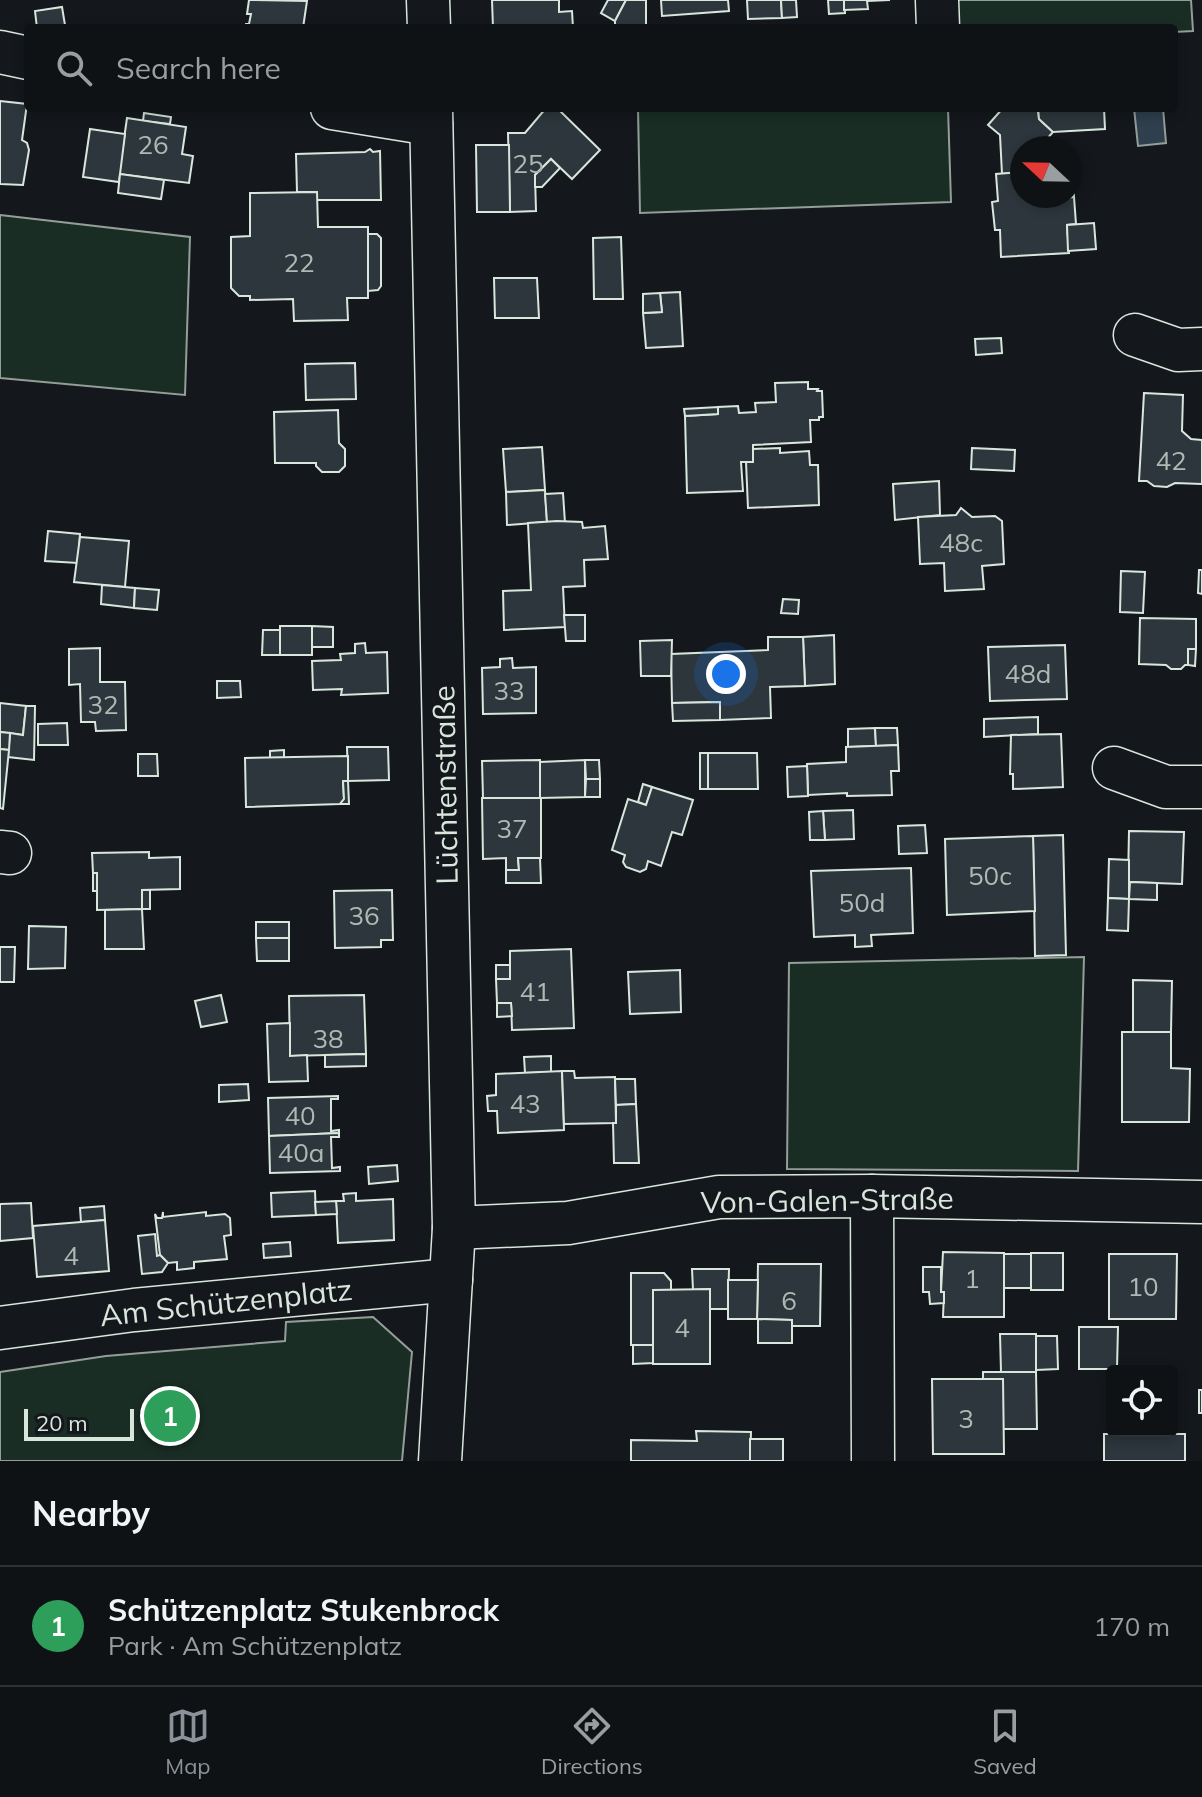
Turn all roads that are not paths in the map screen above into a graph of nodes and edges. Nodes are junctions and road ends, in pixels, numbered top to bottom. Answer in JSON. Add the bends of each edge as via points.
{"nodes":[{"id":1,"x":428,"y":0,"type":"edge"},
{"id":2,"x":937,"y":0,"type":"edge"},
{"id":3,"x":429,"y":24,"type":"edge"},
{"id":4,"x":938,"y":24,"type":"edge"},
{"id":5,"x":0,"y":52,"type":"edge"},
{"id":6,"x":24,"y":57,"type":"edge"},
{"id":7,"x":382,"y":112,"type":"edge"},
{"id":8,"x":431,"y":116,"type":"edge"},
{"id":9,"x":1135,"y":335,"type":"dead end"},
{"id":10,"x":1202,"y":349,"type":"edge"},
{"id":11,"x":1114,"y":768,"type":"dead end"},
{"id":12,"x":1202,"y":787,"type":"edge"},
{"id":13,"x":872,"y":1196,"type":"junction"},
{"id":14,"x":1202,"y":1202,"type":"edge"},
{"id":15,"x":454,"y":1228,"type":"junction"},
{"id":16,"x":451,"y":1280,"type":"junction"},
{"id":17,"x":0,"y":1328,"type":"edge"},
{"id":18,"x":440,"y":1461,"type":"edge"},
{"id":19,"x":873,"y":1461,"type":"edge"}],
"edges":[{"from":1,"to":3,"type":"street"},
{"from":2,"to":4,"type":"street"},
{"from":5,"to":6,"type":"street"},
{"from":7,"to":8,"type":"street"},
{"from":8,"to":15,"type":"street","name":"Lüchtenstraße"},
{"from":9,"to":10,"type":"street","via":[[1178,350]]},
{"from":11,"to":12,"type":"street","via":[[1166,787]]},
{"from":13,"to":14,"type":"street","name":"Von-Galen-Straße"},
{"from":13,"to":15,"type":"street","name":"Von-Galen-Straße","via":[[719,1197],[568,1223]]},
{"from":13,"to":19,"type":"street"},
{"from":15,"to":16,"type":"street","name":"Lüchtenstraße"},
{"from":16,"to":17,"type":"street","name":"Am Schützenplatz"},
{"from":16,"to":18,"type":"street","name":"Lüchtenstraße"}]}
